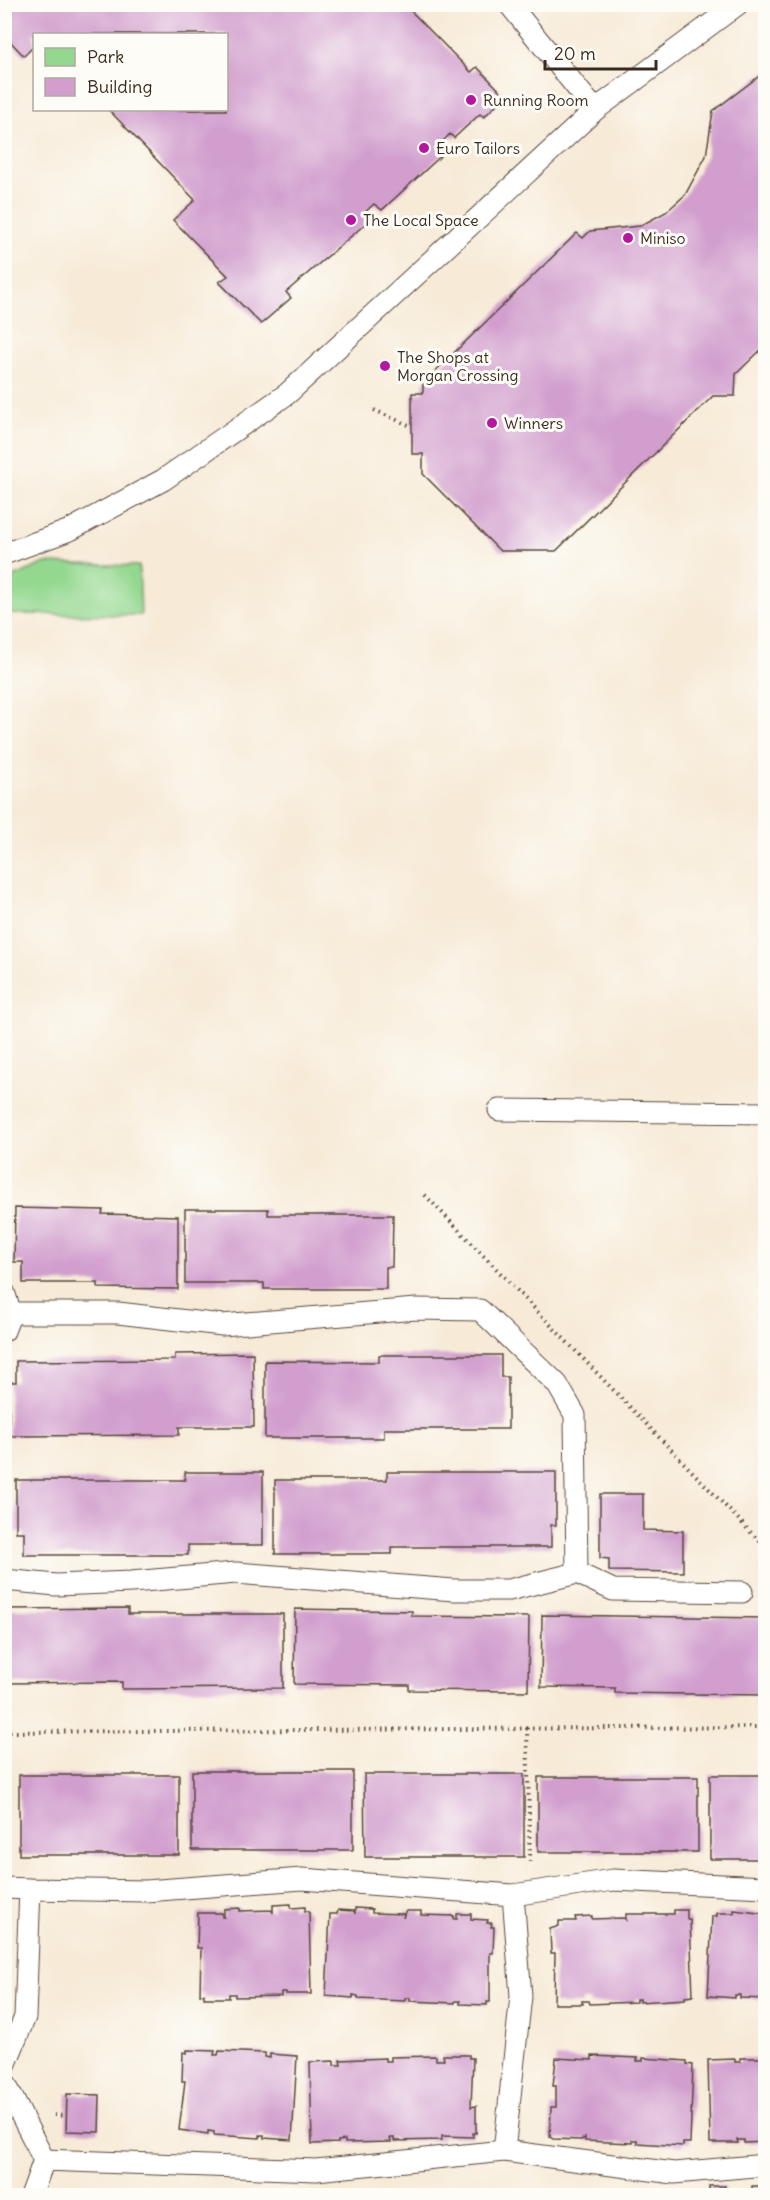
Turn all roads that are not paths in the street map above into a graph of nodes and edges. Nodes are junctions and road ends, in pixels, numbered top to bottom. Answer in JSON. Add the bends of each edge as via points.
{"nodes":[{"id":1,"x":509,"y":4,"type":"edge"},
{"id":2,"x":738,"y":4,"type":"edge"},
{"id":3,"x":595,"y":110,"type":"junction"},
{"id":4,"x":4,"y":554,"type":"edge"},
{"id":5,"x":499,"y":1110,"type":"dead end"},
{"id":6,"x":765,"y":1113,"type":"edge"},
{"id":7,"x":4,"y":1292,"type":"edge"},
{"id":8,"x":8,"y":1322,"type":"edge"},
{"id":9,"x":577,"y":1573,"type":"junction"},
{"id":10,"x":4,"y":1580,"type":"edge"},
{"id":11,"x":742,"y":1592,"type":"dead end"},
{"id":12,"x":765,"y":1887,"type":"edge"},
{"id":13,"x":4,"y":1888,"type":"edge"},
{"id":14,"x":30,"y":1889,"type":"junction"},
{"id":15,"x":522,"y":1894,"type":"junction"},
{"id":16,"x":4,"y":2068,"type":"edge"},
{"id":17,"x":4,"y":2081,"type":"edge"},
{"id":18,"x":504,"y":2151,"type":"junction"},
{"id":19,"x":44,"y":2160,"type":"junction"},
{"id":20,"x":765,"y":2165,"type":"edge"},
{"id":21,"x":31,"y":2196,"type":"edge"}],
"edges":[{"from":1,"to":3,"type":"lane"},
{"from":2,"to":3,"type":"lane"},
{"from":3,"to":4,"type":"lane","via":[[288,394],[163,480],[70,530]]},
{"from":5,"to":6,"type":"lane"},
{"from":7,"to":8,"type":"lane"},
{"from":8,"to":9,"type":"lane","via":[[118,1313],[222,1325],[416,1309],[480,1310],[557,1384],[575,1415]]},
{"from":9,"to":10,"type":"lane","via":[[510,1590],[454,1590],[236,1573],[66,1584]]},
{"from":9,"to":11,"type":"lane","via":[[613,1590]]},
{"from":12,"to":15,"type":"lane","via":[[613,1880]]},
{"from":13,"to":14,"type":"lane"},
{"from":14,"to":15,"type":"lane","via":[[146,1891],[302,1879]]},
{"from":14,"to":16,"type":"lane","via":[[25,2017]]},
{"from":15,"to":18,"type":"lane","via":[[521,1996]]},
{"from":17,"to":19,"type":"lane"},
{"from":18,"to":19,"type":"lane","via":[[316,2170]]},
{"from":18,"to":20,"type":"lane","via":[[674,2173]]},
{"from":19,"to":21,"type":"lane"}]}
